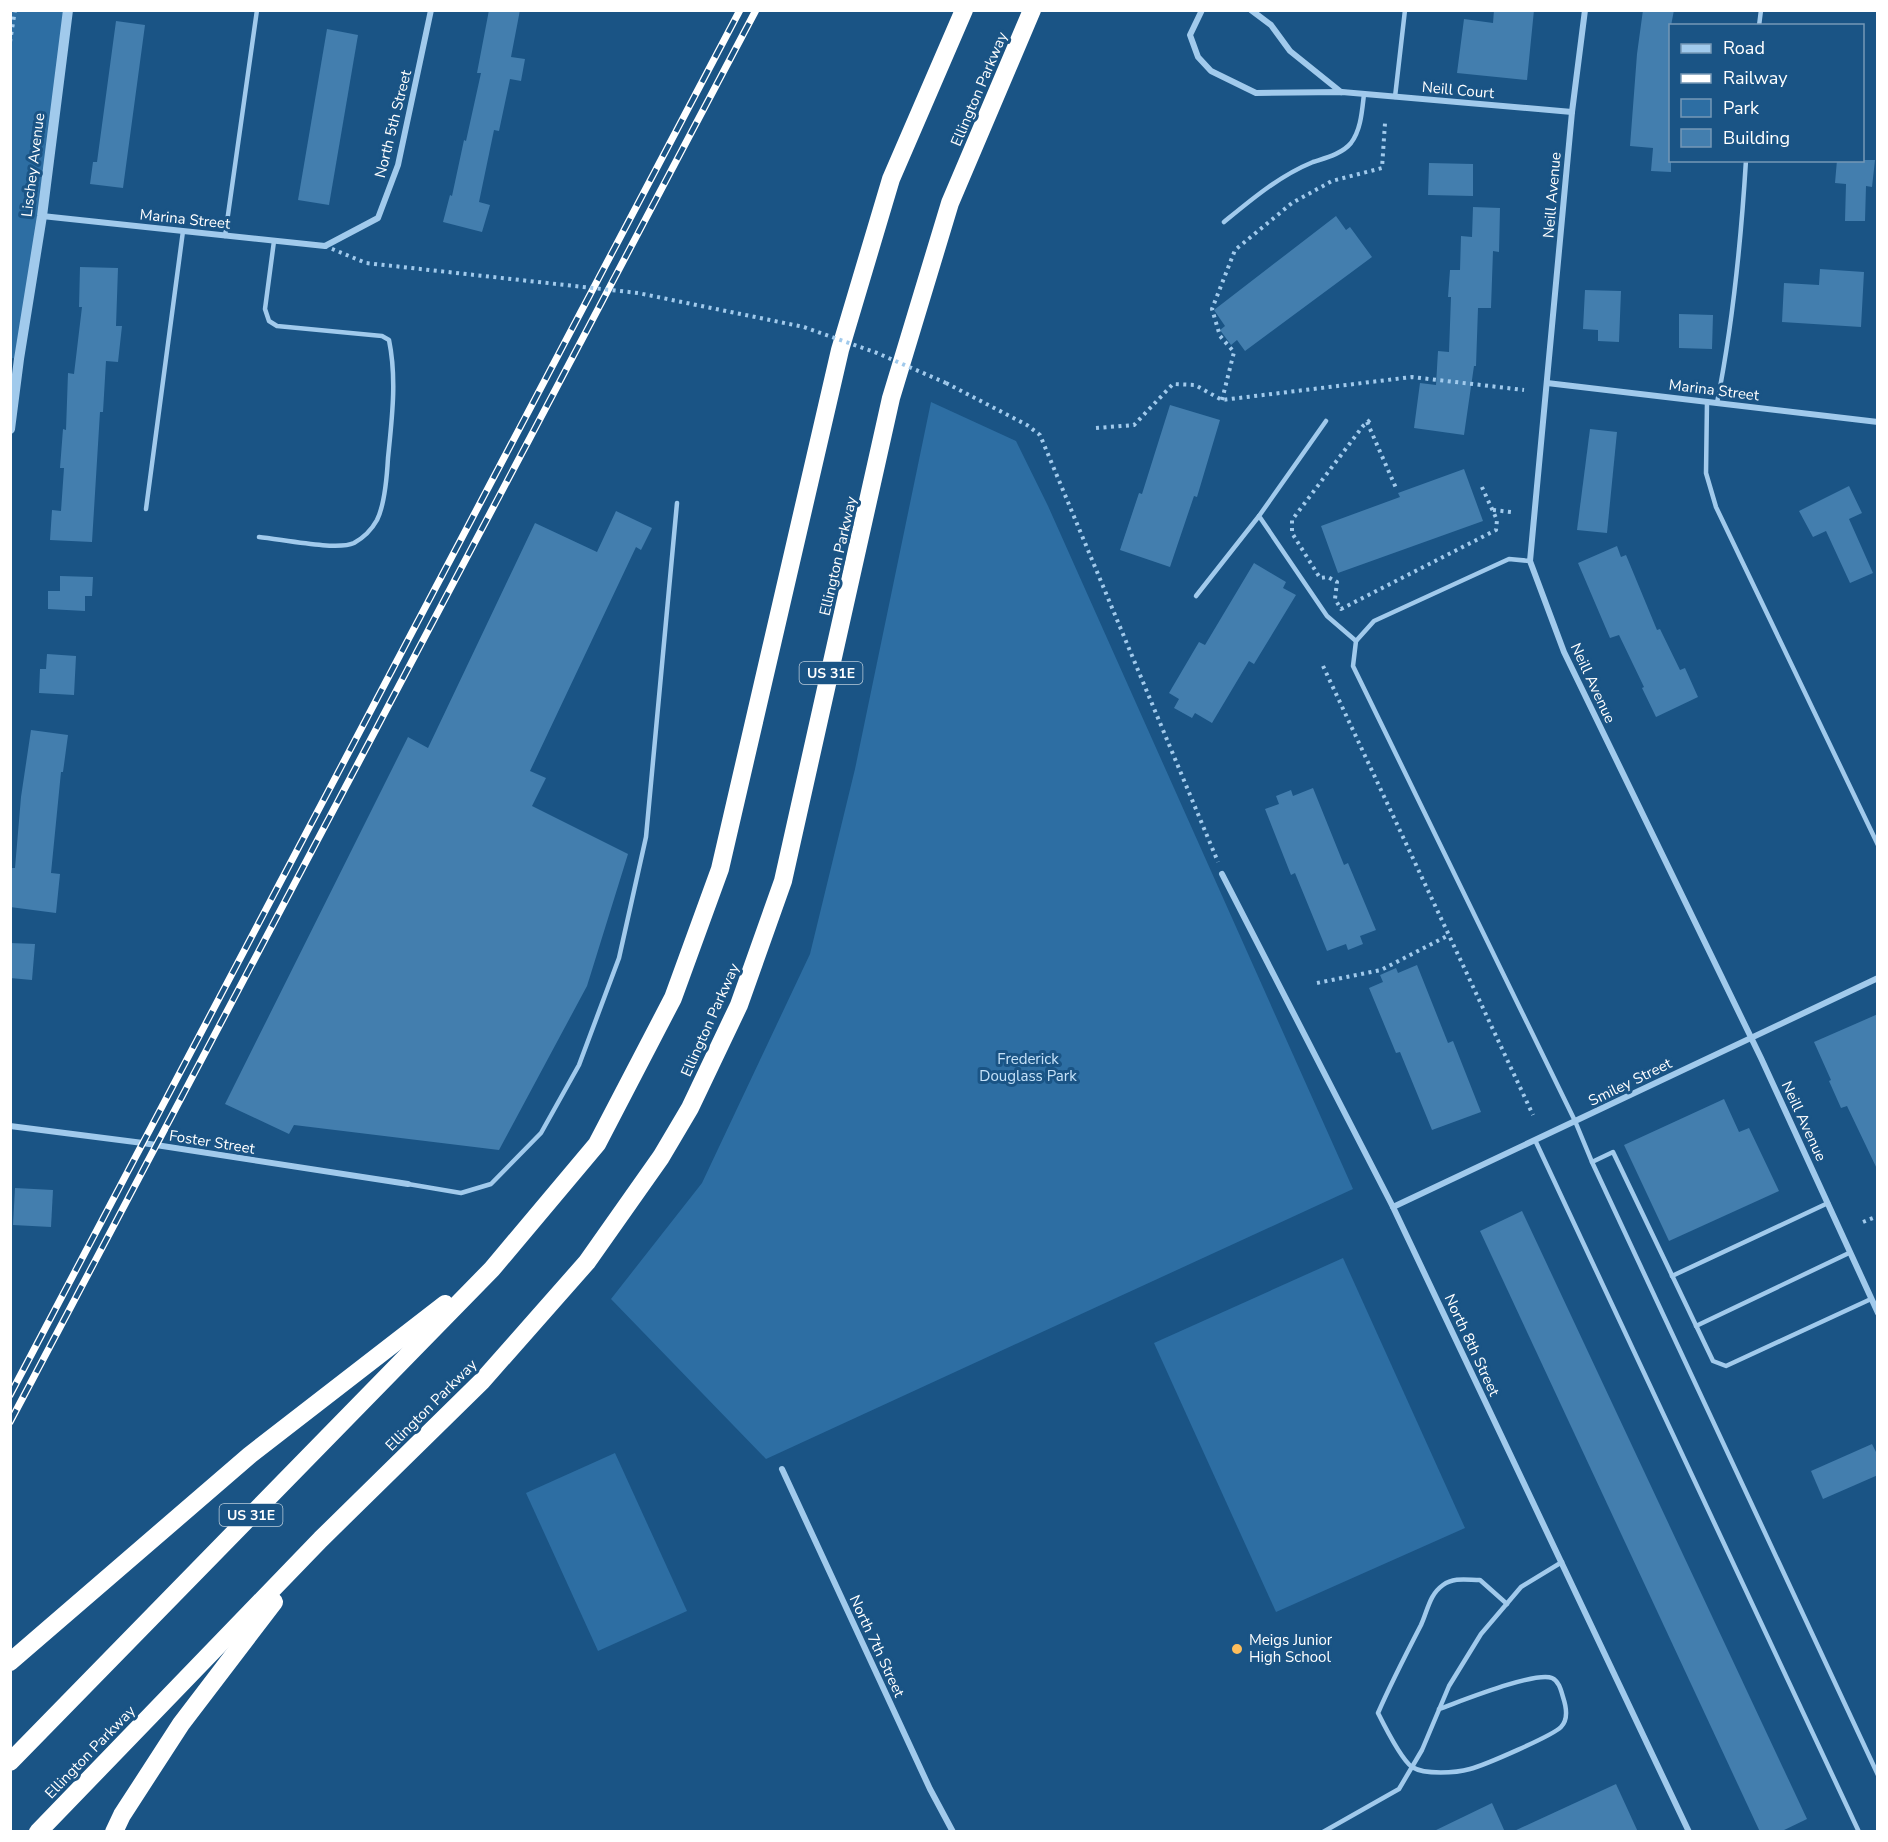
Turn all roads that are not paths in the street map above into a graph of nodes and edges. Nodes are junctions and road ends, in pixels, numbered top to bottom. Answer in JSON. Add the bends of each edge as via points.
{"nodes":[{"id":1,"x":69,"y":10,"type":"edge"},
{"id":2,"x":257,"y":10,"type":"edge"},
{"id":3,"x":431,"y":10,"type":"edge"},
{"id":4,"x":964,"y":10,"type":"edge"},
{"id":5,"x":1032,"y":10,"type":"edge"},
{"id":6,"x":1202,"y":10,"type":"edge"},
{"id":7,"x":1251,"y":10,"type":"edge"},
{"id":8,"x":1405,"y":10,"type":"edge"},
{"id":9,"x":1585,"y":10,"type":"edge"},
{"id":10,"x":1342,"y":92,"type":"junction"},
{"id":11,"x":1364,"y":94,"type":"junction"},
{"id":12,"x":1395,"y":97,"type":"junction"},
{"id":13,"x":1572,"y":112,"type":"junction"},
{"id":14,"x":1746,"y":162,"type":"edge"},
{"id":15,"x":42,"y":216,"type":"junction"},
{"id":16,"x":1224,"y":222,"type":"dead end"},
{"id":17,"x":183,"y":231,"type":"junction"},
{"id":18,"x":225,"y":236,"type":"junction"},
{"id":19,"x":274,"y":241,"type":"junction"},
{"id":20,"x":325,"y":246,"type":"joint"},
{"id":21,"x":15,"y":358,"type":"edge"},
{"id":22,"x":1547,"y":383,"type":"junction"},
{"id":23,"x":1707,"y":402,"type":"junction"},
{"id":24,"x":1717,"y":403,"type":"junction"},
{"id":25,"x":1326,"y":421,"type":"dead end"},
{"id":26,"x":1878,"y":422,"type":"edge"},
{"id":27,"x":10,"y":429,"type":"edge"},
{"id":28,"x":677,"y":503,"type":"dead end"},
{"id":29,"x":146,"y":509,"type":"dead end"},
{"id":30,"x":1259,"y":516,"type":"junction"},
{"id":31,"x":259,"y":537,"type":"dead end"},
{"id":32,"x":1530,"y":561,"type":"junction"},
{"id":33,"x":1196,"y":596,"type":"dead end"},
{"id":34,"x":1356,"y":641,"type":"junction"},
{"id":35,"x":1878,"y":845,"type":"edge"},
{"id":36,"x":1222,"y":874,"type":"road end"},
{"id":37,"x":1878,"y":978,"type":"edge"},
{"id":38,"x":1750,"y":1037,"type":"junction"},
{"id":39,"x":1575,"y":1121,"type":"junction"},
{"id":40,"x":10,"y":1126,"type":"edge"},
{"id":41,"x":1535,"y":1140,"type":"junction"},
{"id":42,"x":1592,"y":1162,"type":"junction"},
{"id":43,"x":408,"y":1184,"type":"joint"},
{"id":44,"x":1828,"y":1203,"type":"junction"},
{"id":45,"x":1393,"y":1207,"type":"junction"},
{"id":46,"x":1849,"y":1253,"type":"junction"},
{"id":47,"x":492,"y":1269,"type":"junction"},
{"id":48,"x":1672,"y":1276,"type":"junction"},
{"id":49,"x":1871,"y":1299,"type":"junction"},
{"id":50,"x":1878,"y":1313,"type":"edge"},
{"id":51,"x":1696,"y":1326,"type":"junction"},
{"id":52,"x":782,"y":1469,"type":"dead end"},
{"id":53,"x":321,"y":1539,"type":"junction"},
{"id":54,"x":1562,"y":1562,"type":"junction"},
{"id":55,"x":1507,"y":1604,"type":"junction"},
{"id":56,"x":10,"y":1662,"type":"edge"},
{"id":57,"x":1439,"y":1709,"type":"junction"},
{"id":58,"x":10,"y":1762,"type":"edge"},
{"id":59,"x":1412,"y":1767,"type":"junction"},
{"id":60,"x":1878,"y":1776,"type":"edge"},
{"id":61,"x":38,"y":1832,"type":"edge"},
{"id":62,"x":114,"y":1832,"type":"edge"},
{"id":63,"x":952,"y":1832,"type":"edge"},
{"id":64,"x":1323,"y":1832,"type":"edge"},
{"id":65,"x":1689,"y":1832,"type":"edge"},
{"id":66,"x":1860,"y":1832,"type":"edge"}],
"edges":[{"from":1,"to":15,"type":"street","name":"Lischey Avenue"},
{"from":2,"to":18,"type":"lane"},
{"from":3,"to":20,"type":"street","name":"North 5th Street","via":[[399,165],[378,218]]},
{"from":4,"to":47,"type":"highway","number":"US 31E","via":[[891,179],[840,350],[720,869],[673,998],[597,1144]]},
{"from":5,"to":53,"type":"highway","name":"Ellington Parkway","number":"US 31E","via":[[950,203],[891,398],[783,881],[739,1005],[661,1157],[587,1262],[482,1381]]},
{"from":6,"to":10,"type":"street","name":"Neill Court","via":[[1190,35],[1198,57],[1211,71],[1256,93]]},
{"from":7,"to":10,"type":"street","via":[[1271,25],[1290,51]]},
{"from":8,"to":12,"type":"lane"},
{"from":9,"to":13,"type":"street","name":"Neill Avenue"},
{"from":10,"to":11,"type":"street","name":"Neill Court"},
{"from":11,"to":12,"type":"street","name":"Neill Court"},
{"from":11,"to":16,"type":"lane","via":[[1361,120],[1350,144],[1268,186]]},
{"from":12,"to":13,"type":"street","name":"Neill Court"},
{"from":13,"to":22,"type":"street","name":"Neill Avenue"},
{"from":14,"to":24,"type":"lane","via":[[1729,341]]},
{"from":15,"to":17,"type":"street","name":"Marina Street"},
{"from":15,"to":21,"type":"street","name":"Lischey Avenue"},
{"from":17,"to":18,"type":"street","name":"Marina Street"},
{"from":17,"to":29,"type":"lane"},
{"from":18,"to":19,"type":"street","name":"Marina Street"},
{"from":19,"to":20,"type":"street","name":"Marina Street"},
{"from":19,"to":31,"type":"lane","via":[[265,309],[269,321],[277,326],[382,336],[389,340],[394,401],[386,486],[377,520],[364,536],[352,544],[338,546]]},
{"from":21,"to":27,"type":"street","name":"Lischey Avenue"},
{"from":22,"to":23,"type":"street","name":"Marina Street"},
{"from":22,"to":32,"type":"street","name":"Neill Avenue"},
{"from":23,"to":24,"type":"street","name":"Marina Street"},
{"from":23,"to":35,"type":"lane","via":[[1706,473],[1716,507]]},
{"from":24,"to":26,"type":"street","name":"Marina Street"},
{"from":25,"to":30,"type":"lane"},
{"from":28,"to":43,"type":"lane","via":[[646,837],[619,958],[579,1065],[541,1133],[491,1184],[461,1193]]},
{"from":30,"to":33,"type":"lane"},
{"from":30,"to":34,"type":"lane","via":[[1327,616]]},
{"from":32,"to":34,"type":"lane","via":[[1509,559],[1374,621]]},
{"from":32,"to":38,"type":"street","name":"Neill Avenue","via":[[1564,652]]},
{"from":34,"to":39,"type":"lane","via":[[1353,666]]},
{"from":36,"to":45,"type":"street","name":"North 8th Street"},
{"from":37,"to":38,"type":"street","name":"Smiley Street"},
{"from":38,"to":39,"type":"street","name":"Smiley Street"},
{"from":38,"to":44,"type":"street","name":"Neill Avenue"},
{"from":39,"to":41,"type":"street","name":"Smiley Street"},
{"from":39,"to":42,"type":"lane"},
{"from":40,"to":43,"type":"street","name":"Foster Street"},
{"from":41,"to":45,"type":"street","name":"Smiley Street"},
{"from":41,"to":66,"type":"lane"},
{"from":42,"to":48,"type":"lane","via":[[1613,1152]]},
{"from":42,"to":60,"type":"lane"},
{"from":44,"to":46,"type":"street","name":"Neill Avenue"},
{"from":44,"to":48,"type":"lane"},
{"from":45,"to":54,"type":"street","name":"North 8th Street"},
{"from":46,"to":49,"type":"street","name":"Neill Avenue"},
{"from":46,"to":51,"type":"lane"},
{"from":47,"to":56,"type":"highway","via":[[250,1455]]},
{"from":47,"to":58,"type":"highway","number":"US 31E"},
{"from":48,"to":51,"type":"lane"},
{"from":49,"to":50,"type":"street","name":"Neill Avenue"},
{"from":49,"to":51,"type":"lane","via":[[1726,1366],[1713,1361]]},
{"from":52,"to":63,"type":"street","name":"North 7th Street"},
{"from":53,"to":61,"type":"highway","name":"Ellington Parkway","number":"US 31E"},
{"from":53,"to":62,"type":"highway","via":[[181,1724]]},
{"from":54,"to":55,"type":"lane","via":[[1521,1587]]},
{"from":54,"to":65,"type":"street","name":"North 8th Street"},
{"from":55,"to":57,"type":"lane","via":[[1481,1634]]},
{"from":55,"to":59,"type":"lane","via":[[1480,1580],[1454,1580],[1432,1595],[1378,1713]]},
{"from":57,"to":59,"type":"lane"},
{"from":57,"to":59,"type":"lane","via":[[1543,1676],[1558,1683],[1566,1714],[1560,1728],[1545,1737],[1471,1768],[1450,1772]]},
{"from":59,"to":64,"type":"lane","via":[[1399,1789]]}]}
